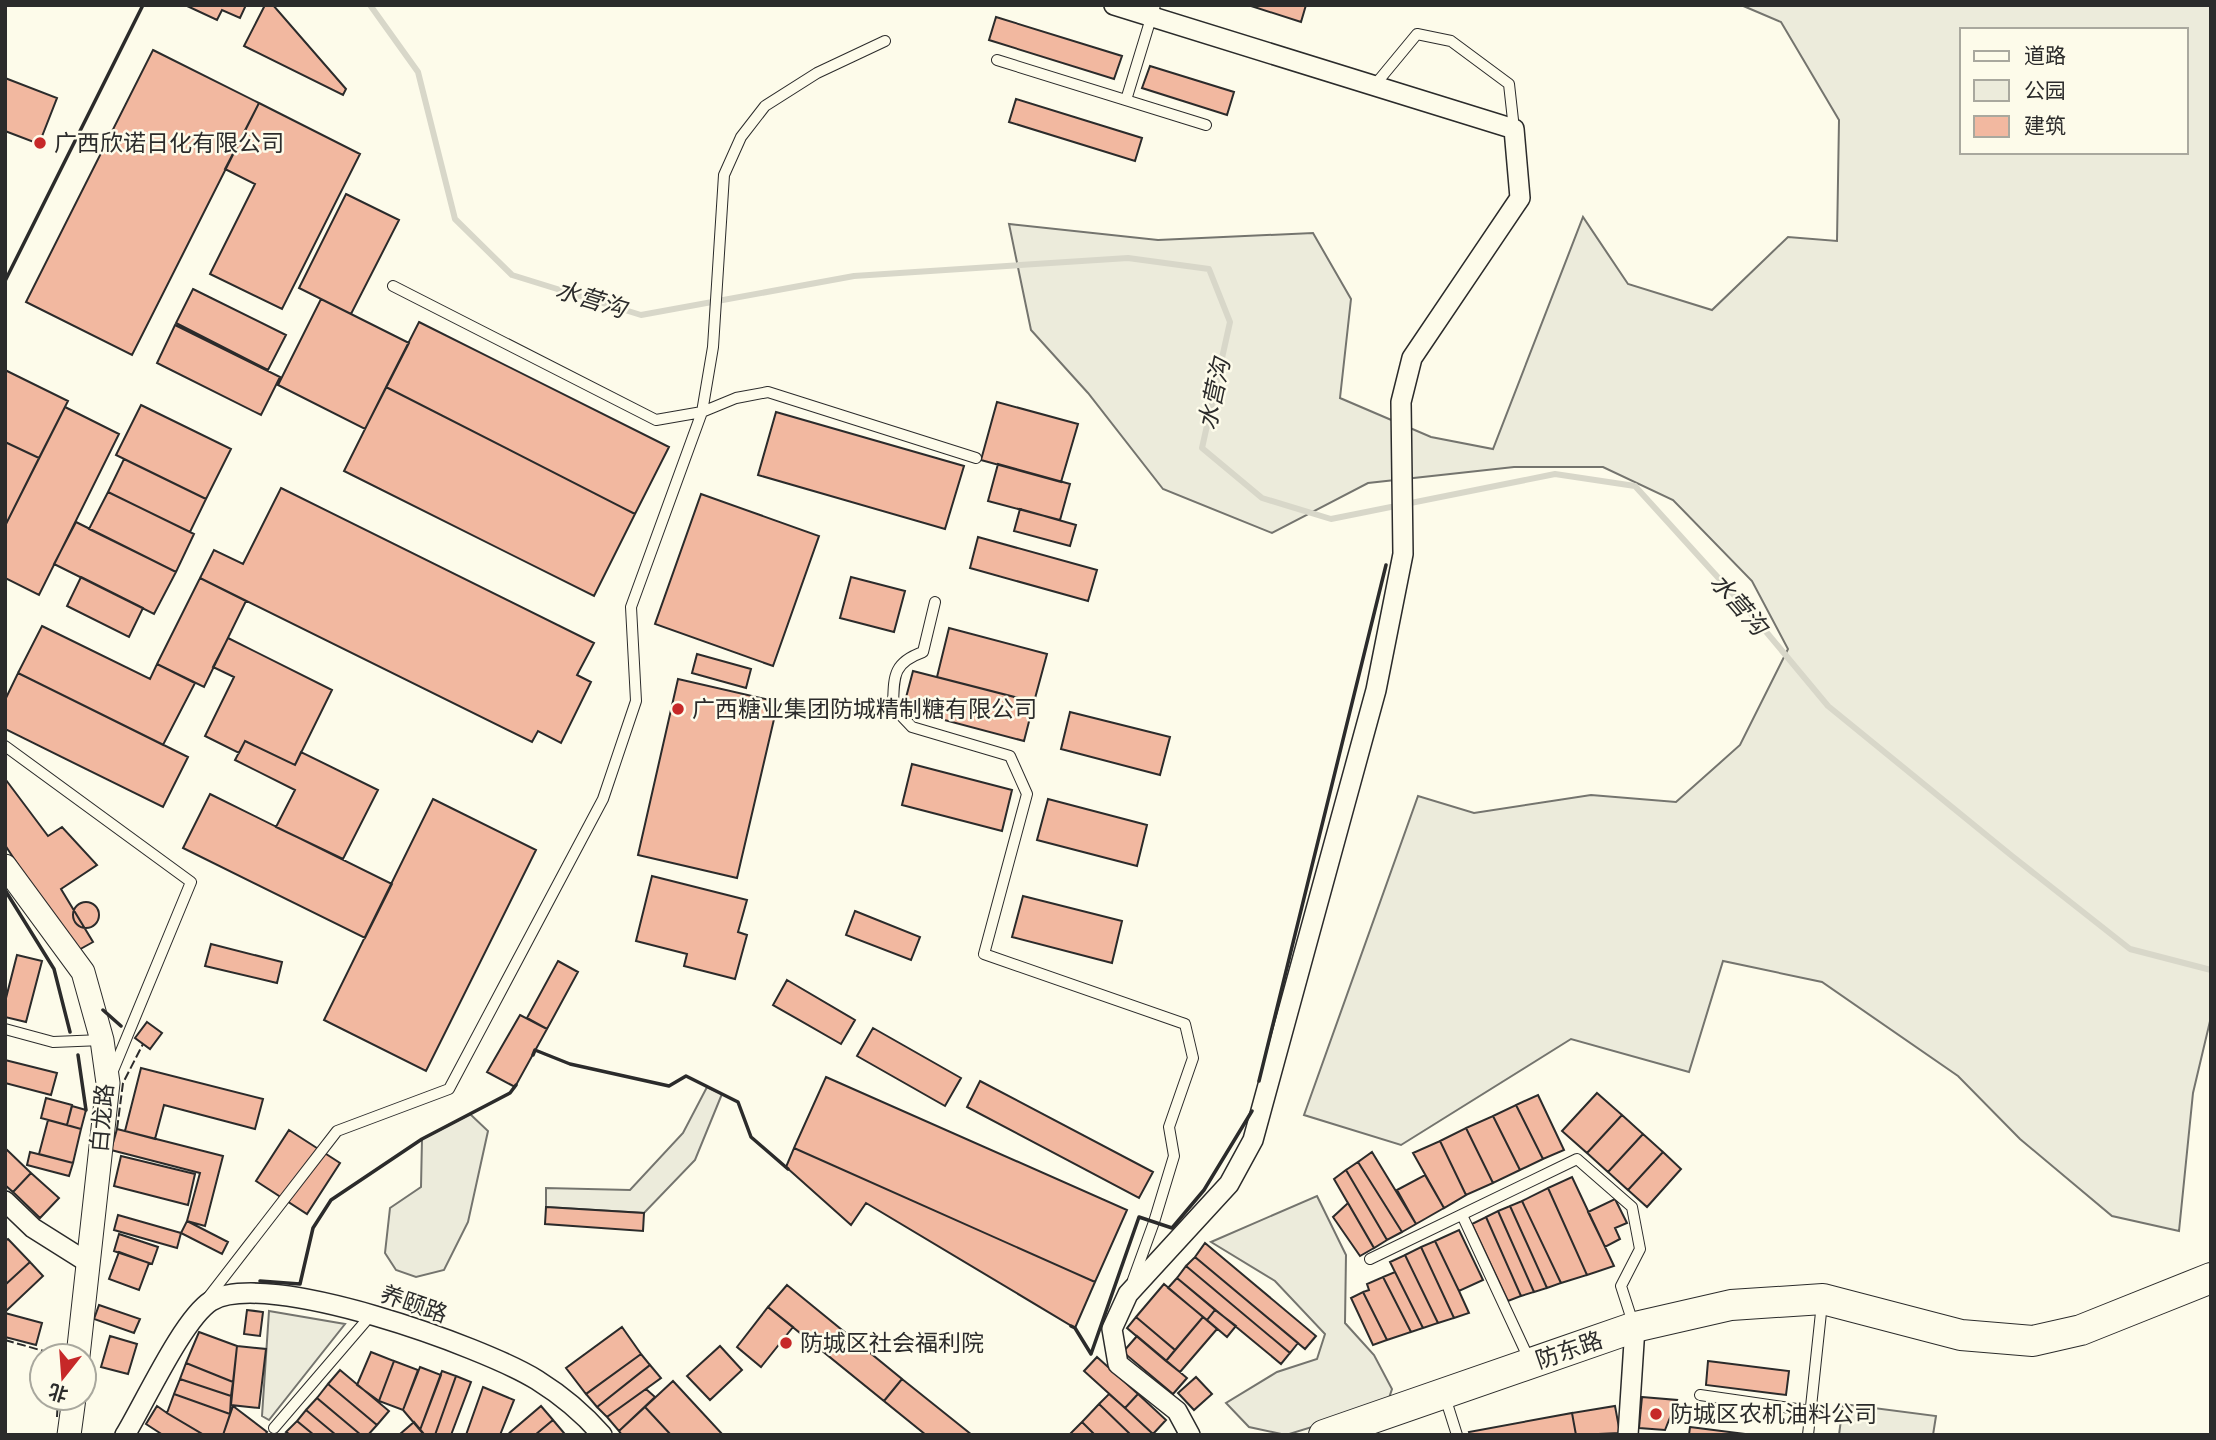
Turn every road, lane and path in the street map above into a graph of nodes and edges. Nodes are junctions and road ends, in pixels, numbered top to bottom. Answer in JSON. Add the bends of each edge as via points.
{"nodes":[{"id":1,"x":1114,"y":5,"type":"edge"},
{"id":2,"x":1153,"y":11,"type":"edge"},
{"id":3,"x":885,"y":41,"type":"dead end"},
{"id":4,"x":997,"y":60,"type":"dead end"},
{"id":5,"x":1374,"y":86,"type":"junction"},
{"id":6,"x":1126,"y":100,"type":"junction"},
{"id":7,"x":1206,"y":125,"type":"dead end"},
{"id":8,"x":1514,"y":129,"type":"junction"},
{"id":9,"x":393,"y":286,"type":"dead end"},
{"id":10,"x":702,"y":412,"type":"junction"},
{"id":11,"x":976,"y":458,"type":"dead end"},
{"id":12,"x":935,"y":602,"type":"dead end"},
{"id":13,"x":5,"y":746,"type":"edge"},
{"id":14,"x":5,"y":866,"type":"edge"},
{"id":15,"x":5,"y":1029,"type":"edge"},
{"id":16,"x":102,"y":1040,"type":"junction"},
{"id":17,"x":108,"y":1083,"type":"junction"},
{"id":18,"x":5,"y":1201,"type":"edge"},
{"id":19,"x":1462,"y":1215,"type":"junction"},
{"id":20,"x":1370,"y":1259,"type":"dead end"},
{"id":21,"x":86,"y":1262,"type":"junction"},
{"id":22,"x":2211,"y":1278,"type":"edge"},
{"id":23,"x":1128,"y":1294,"type":"junction"},
{"id":24,"x":1823,"y":1299,"type":"junction"},
{"id":25,"x":372,"y":1314,"type":"junction"},
{"id":26,"x":192,"y":1319,"type":"junction"},
{"id":27,"x":1635,"y":1327,"type":"junction"},
{"id":28,"x":79,"y":1342,"type":"edge"},
{"id":29,"x":1531,"y":1363,"type":"junction"},
{"id":30,"x":1444,"y":1393,"type":"junction"},
{"id":31,"x":1700,"y":1395,"type":"dead end"},
{"id":32,"x":1811,"y":1411,"type":"junction"},
{"id":33,"x":72,"y":1412,"type":"edge"},
{"id":34,"x":274,"y":1427,"type":"dead end"},
{"id":35,"x":69,"y":1435,"type":"edge"},
{"id":36,"x":125,"y":1435,"type":"edge"},
{"id":37,"x":602,"y":1435,"type":"edge"},
{"id":38,"x":1190,"y":1435,"type":"edge"},
{"id":39,"x":1324,"y":1435,"type":"edge"},
{"id":40,"x":1457,"y":1435,"type":"edge"},
{"id":41,"x":1628,"y":1435,"type":"edge"},
{"id":42,"x":1808,"y":1435,"type":"edge"}],
"edges":[{"from":1,"to":2,"type":"street"},
{"from":2,"to":5,"type":"street"},
{"from":2,"to":6,"type":"lane"},
{"from":3,"to":10,"type":"lane","via":[[817,73],[765,106],[741,137],[724,175],[713,347]]},
{"from":4,"to":6,"type":"lane"},
{"from":5,"to":8,"type":"street"},
{"from":5,"to":8,"type":"lane","via":[[1417,34],[1451,41],[1510,84]]},
{"from":6,"to":7,"type":"lane"},
{"from":8,"to":23,"type":"street","via":[[1520,198],[1412,358],[1401,402],[1403,554],[1376,690],[1253,1140],[1230,1184]]},
{"from":9,"to":10,"type":"lane","via":[[656,420]]},
{"from":10,"to":11,"type":"lane","via":[[736,398],[768,392]]},
{"from":10,"to":26,"type":"lane","via":[[631,607],[636,701],[603,799],[449,1089],[337,1131]]},
{"from":12,"to":23,"type":"lane","via":[[923,652],[907,658],[894,677],[893,707],[912,727],[1010,756],[1027,794],[984,954],[1185,1024],[1193,1058],[1169,1127],[1174,1156]]},
{"from":13,"to":17,"type":"lane","via":[[191,882]]},
{"from":14,"to":16,"type":"street","name":"白龙路","via":[[83,972]]},
{"from":15,"to":16,"type":"lane","via":[[54,1042]]},
{"from":16,"to":17,"type":"street","name":"白龙路"},
{"from":17,"to":21,"type":"street","name":"白龙路"},
{"from":18,"to":21,"type":"street","via":[[33,1228]]},
{"from":19,"to":20,"type":"lane"},
{"from":19,"to":27,"type":"lane","via":[[1577,1159],[1632,1207],[1640,1250],[1622,1286]]},
{"from":19,"to":29,"type":"lane"},
{"from":21,"to":28,"type":"street","name":"白龙路"},
{"from":22,"to":24,"type":"main road","name":"防东路","via":[[2081,1331],[2033,1342],[1961,1335]]},
{"from":23,"to":38,"type":"street","via":[[1112,1329],[1118,1364],[1177,1411]]},
{"from":24,"to":27,"type":"main road","name":"防东路","via":[[1731,1305]]},
{"from":24,"to":32,"type":"lane"},
{"from":25,"to":26,"type":"street","name":"养颐路","via":[[289,1295],[247,1293],[212,1301]]},
{"from":25,"to":34,"type":"lane"},
{"from":25,"to":37,"type":"street","name":"养颐路","via":[[513,1367],[557,1393]]},
{"from":26,"to":36,"type":"street"},
{"from":27,"to":29,"type":"main road","name":"防东路"},
{"from":27,"to":41,"type":"street"},
{"from":29,"to":30,"type":"main road","name":"防东路"},
{"from":30,"to":39,"type":"main road","name":"防东路"},
{"from":30,"to":40,"type":"lane"},
{"from":31,"to":32,"type":"lane"},
{"from":32,"to":42,"type":"lane"},
{"from":33,"to":35,"type":"street"}]}
